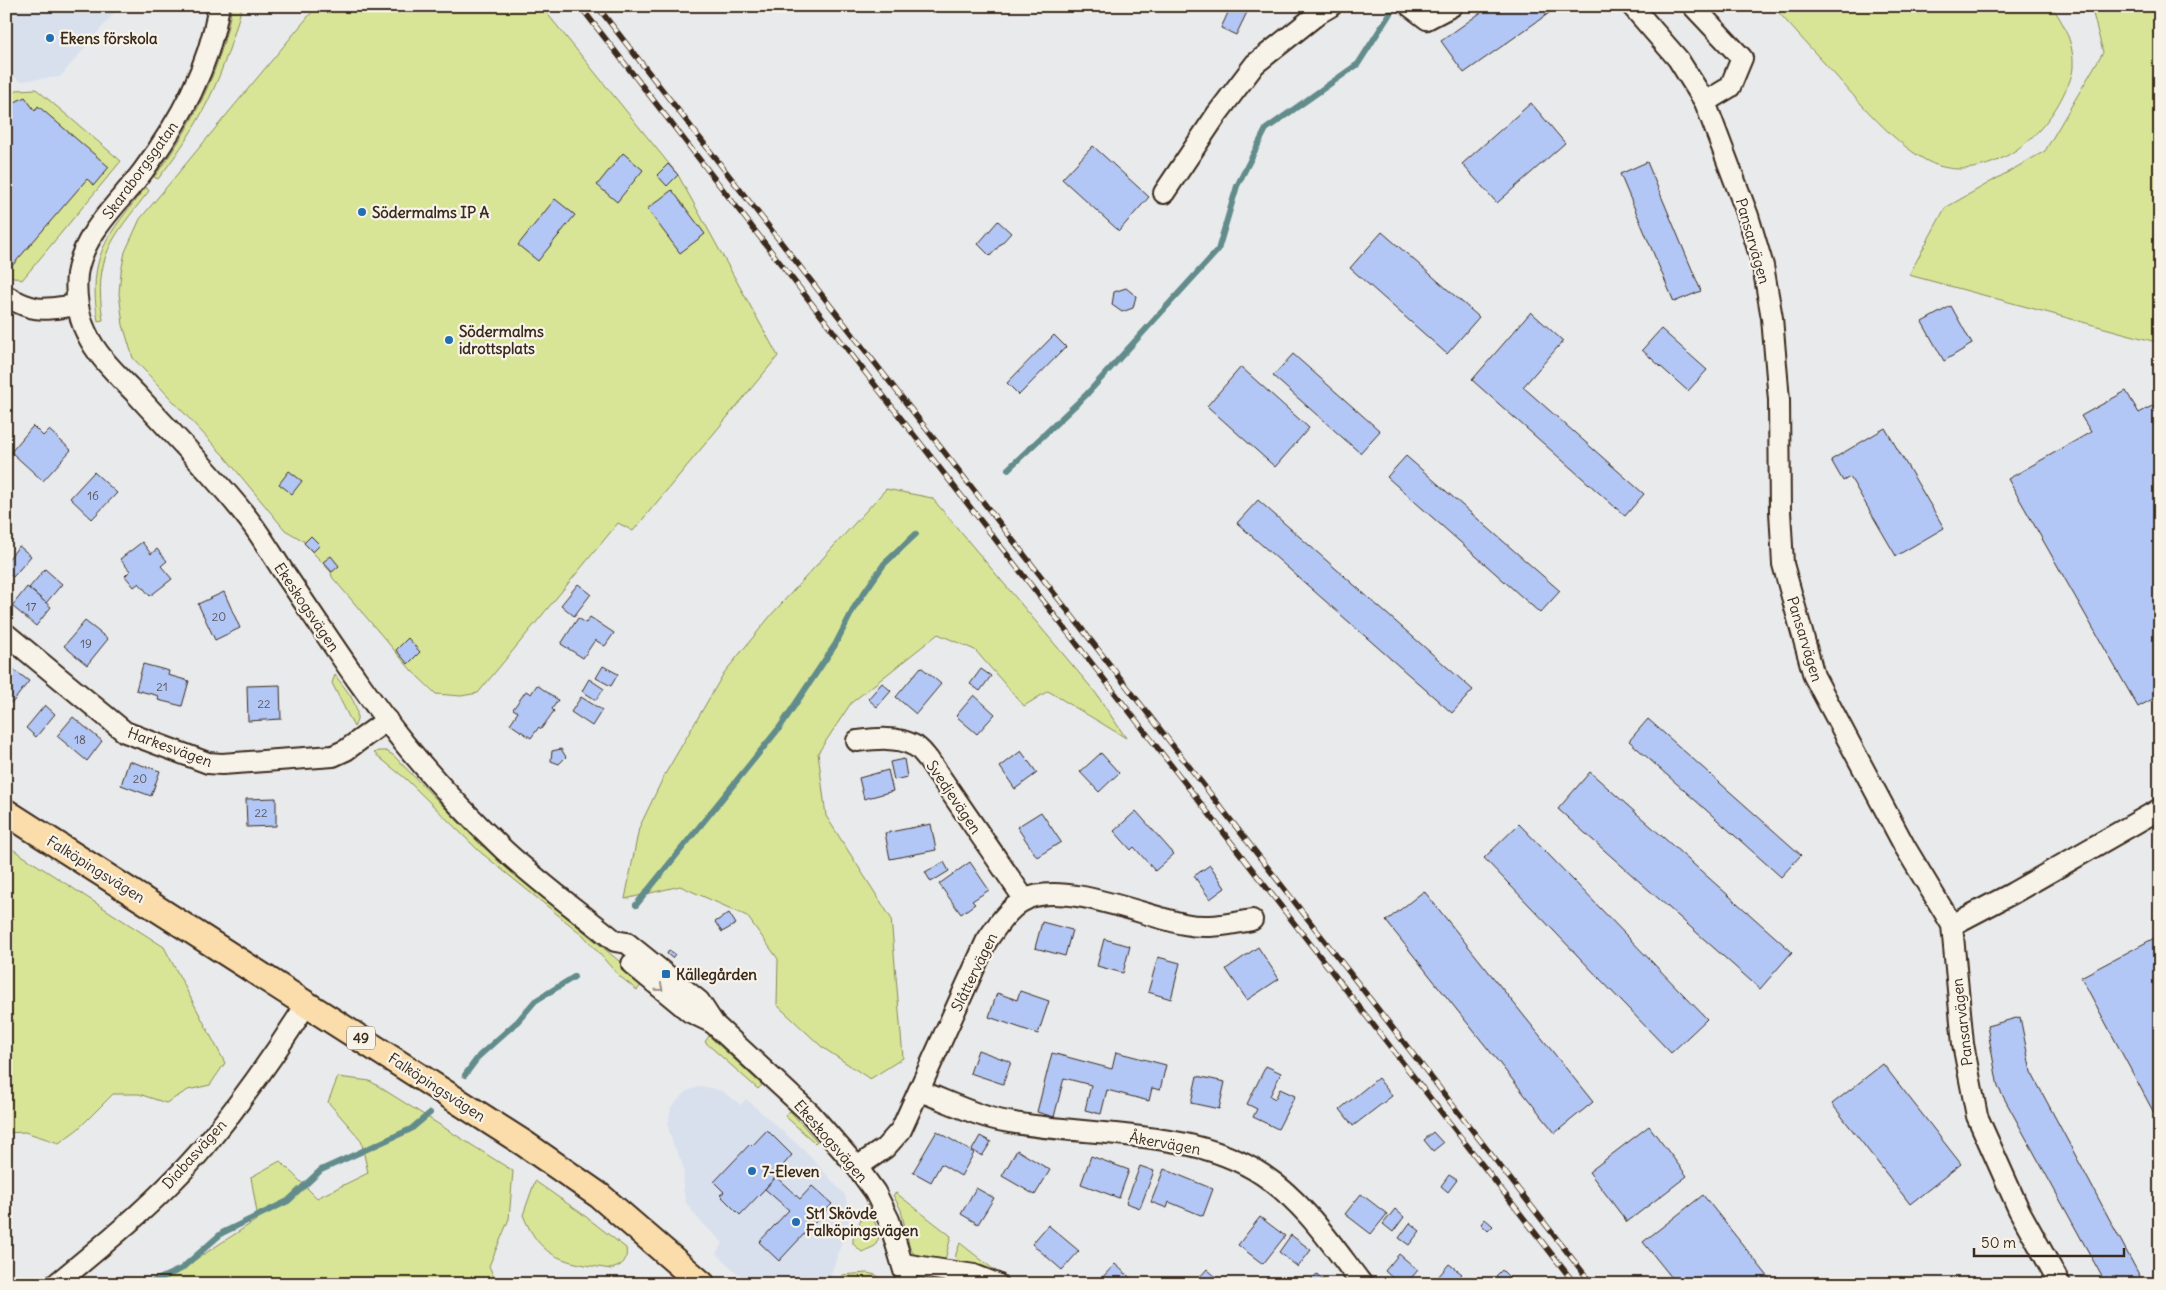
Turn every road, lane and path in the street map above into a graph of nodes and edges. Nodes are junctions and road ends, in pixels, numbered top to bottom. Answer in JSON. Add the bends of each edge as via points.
{"nodes":[{"id":1,"x":219,"y":6,"type":"edge"},
{"id":2,"x":1331,"y":6,"type":"edge"},
{"id":3,"x":1410,"y":6,"type":"edge"},
{"id":4,"x":1452,"y":6,"type":"edge"},
{"id":5,"x":1632,"y":6,"type":"edge"},
{"id":6,"x":1692,"y":6,"type":"edge"},
{"id":7,"x":1705,"y":102,"type":"junction"},
{"id":8,"x":1164,"y":193,"type":"dead end"},
{"id":9,"x":6,"y":296,"type":"edge"},
{"id":10,"x":78,"y":306,"type":"junction"},
{"id":11,"x":6,"y":634,"type":"edge"},
{"id":12,"x":387,"y":720,"type":"junction"},
{"id":13,"x":857,"y":741,"type":"dead end"},
{"id":14,"x":2160,"y":809,"type":"edge"},
{"id":15,"x":6,"y":812,"type":"edge"},
{"id":16,"x":1024,"y":900,"type":"junction"},
{"id":17,"x":1252,"y":920,"type":"dead end"},
{"id":18,"x":1952,"y":925,"type":"junction"},
{"id":19,"x":307,"y":1003,"type":"junction"},
{"id":20,"x":920,"y":1091,"type":"junction"},
{"id":21,"x":857,"y":1167,"type":"junction"},
{"id":22,"x":903,"y":1264,"type":"junction"},
{"id":23,"x":56,"y":1284,"type":"edge"},
{"id":24,"x":702,"y":1284,"type":"edge"},
{"id":25,"x":908,"y":1284,"type":"edge"},
{"id":26,"x":997,"y":1284,"type":"edge"},
{"id":27,"x":1362,"y":1284,"type":"edge"},
{"id":28,"x":2060,"y":1284,"type":"edge"}],
"edges":[{"from":1,"to":10,"type":"street","name":"Skaraborgsgatan","via":[[212,43],[180,116],[141,174],[106,215],[84,251],[77,273]]},
{"from":2,"to":8,"type":"street","via":[[1255,64]]},
{"from":3,"to":4,"type":"street","via":[[1427,19]]},
{"from":5,"to":7,"type":"street","name":"Pansarvägen","via":[[1678,59]]},
{"from":6,"to":7,"type":"street","via":[[1742,58],[1730,87]]},
{"from":7,"to":18,"type":"street","name":"Pansarvägen","via":[[1748,216],[1763,266],[1772,318],[1779,400],[1783,564],[1814,676],[1905,847]]},
{"from":9,"to":10,"type":"street","via":[[37,310]]},
{"from":10,"to":12,"type":"street","name":"Ekeskogsvägen","via":[[87,334],[107,363],[204,467],[248,520]]},
{"from":11,"to":12,"type":"street","name":"Harkesvägen","via":[[125,732],[208,763],[333,756]]},
{"from":12,"to":21,"type":"street","name":"Ekeskogsvägen","via":[[433,776],[505,851],[615,941],[619,954],[690,1012],[714,1024],[810,1112]]},
{"from":13,"to":16,"type":"street","name":"Svedjevägen","via":[[896,740],[914,745],[928,759]]},
{"from":14,"to":18,"type":"street"},
{"from":15,"to":19,"type":"main road","name":"Falköpingsvägen","number":"49"},
{"from":16,"to":17,"type":"street","via":[[1052,894],[1077,896],[1199,926]]},
{"from":16,"to":20,"type":"street","name":"Slåttervägen","via":[[996,927],[986,942]]},
{"from":18,"to":28,"type":"street","name":"Pansarvägen","via":[[1963,1044],[1977,1116],[2019,1210]]},
{"from":19,"to":23,"type":"street","name":"Diabasvägen","via":[[250,1087],[204,1147],[108,1241]]},
{"from":19,"to":24,"type":"main road","name":"Falköpingsvägen","number":"49","via":[[592,1191]]},
{"from":20,"to":21,"type":"street","name":"Slåttervägen","via":[[893,1140]]},
{"from":20,"to":27,"type":"street","name":"Åkervägen","via":[[996,1120],[1172,1141],[1240,1162],[1264,1175],[1306,1211]]},
{"from":21,"to":22,"type":"street","name":"Ekeskogsvägen","via":[[885,1213]]},
{"from":22,"to":25,"type":"street","name":"Ekeskogsvägen"},
{"from":22,"to":26,"type":"street","via":[[974,1275]]}]}
